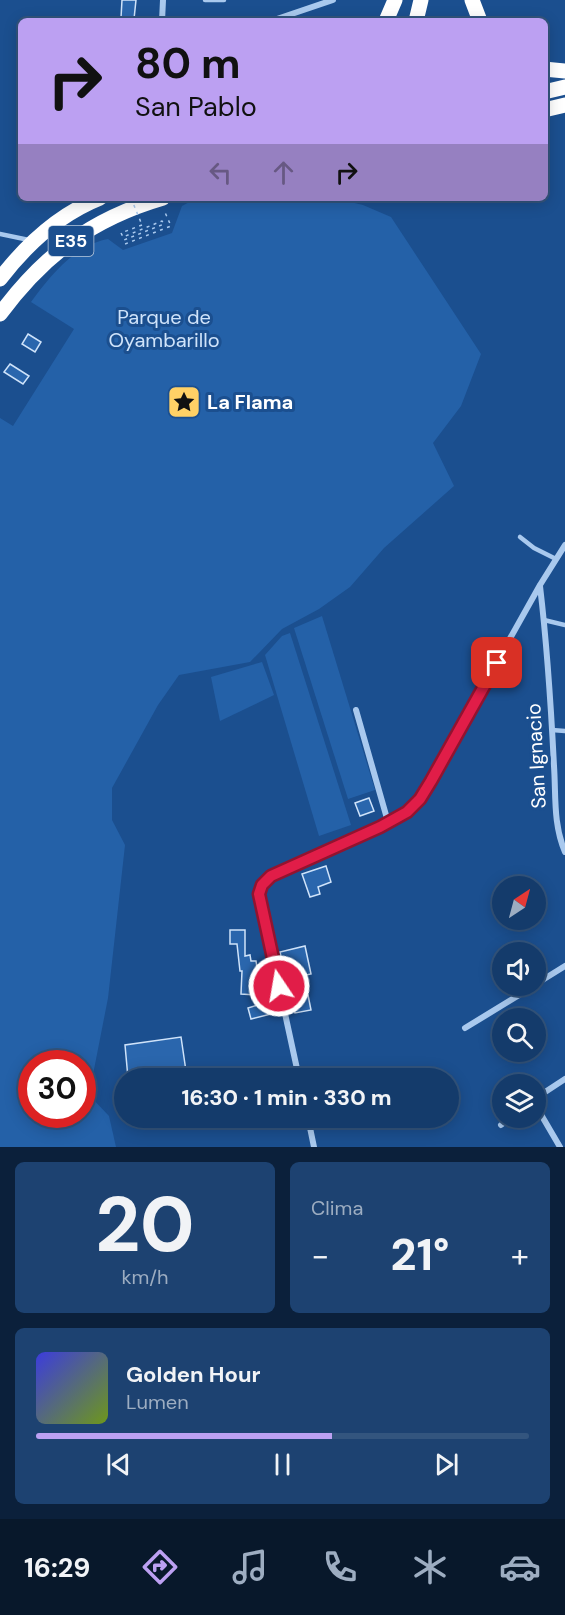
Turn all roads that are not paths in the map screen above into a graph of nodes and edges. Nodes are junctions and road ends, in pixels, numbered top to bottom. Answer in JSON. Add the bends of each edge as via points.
{"nodes":[{"id":1,"x":164,"y":0,"type":"edge"},
{"id":2,"x":205,"y":0,"type":"edge"},
{"id":3,"x":224,"y":0,"type":"edge"},
{"id":4,"x":332,"y":0,"type":"edge"},
{"id":5,"x":394,"y":0,"type":"edge"},
{"id":6,"x":421,"y":0,"type":"edge"},
{"id":7,"x":472,"y":0,"type":"edge"},
{"id":8,"x":162,"y":18,"type":"edge"},
{"id":9,"x":280,"y":18,"type":"edge"},
{"id":10,"x":387,"y":18,"type":"edge"},
{"id":11,"x":417,"y":18,"type":"edge"},
{"id":12,"x":479,"y":18,"type":"edge"},
{"id":13,"x":548,"y":69,"type":"edge"},
{"id":14,"x":565,"y":71,"type":"edge"},
{"id":15,"x":565,"y":87,"type":"edge"},
{"id":16,"x":548,"y":91,"type":"edge"},
{"id":17,"x":565,"y":105,"type":"edge"},
{"id":18,"x":548,"y":109,"type":"edge"},
{"id":19,"x":91,"y":201,"type":"edge"},
{"id":20,"x":152,"y":201,"type":"edge"},
{"id":21,"x":0,"y":234,"type":"edge"},
{"id":22,"x":34,"y":241,"type":"junction"},
{"id":23,"x":0,"y":279,"type":"edge"},
{"id":24,"x":0,"y":314,"type":"edge"},
{"id":25,"x":520,"y":537,"type":"dead end"},
{"id":26,"x":565,"y":545,"type":"edge"},
{"id":27,"x":556,"y":559,"type":"junction"},
{"id":28,"x":540,"y":585,"type":"junction"},
{"id":29,"x":544,"y":620,"type":"junction"},
{"id":30,"x":565,"y":626,"type":"edge"},
{"id":31,"x":356,"y":710,"type":"dead end"},
{"id":32,"x":552,"y":730,"type":"junction"},
{"id":33,"x":565,"y":731,"type":"edge"},
{"id":34,"x":388,"y":822,"type":"junction"},
{"id":35,"x":562,"y":837,"type":"edge"},
{"id":36,"x":565,"y":852,"type":"edge"},
{"id":37,"x":565,"y":966,"type":"edge"},
{"id":38,"x":546,"y":978,"type":"edge"},
{"id":39,"x":517,"y":996,"type":"edge"},
{"id":40,"x":465,"y":1028,"type":"dead end"},
{"id":41,"x":297,"y":1068,"type":"edge"},
{"id":42,"x":565,"y":1079,"type":"edge"},
{"id":43,"x":546,"y":1091,"type":"edge"},
{"id":44,"x":546,"y":1123,"type":"edge"},
{"id":45,"x":310,"y":1128,"type":"edge"},
{"id":46,"x":314,"y":1147,"type":"edge"},
{"id":47,"x":560,"y":1147,"type":"edge"}],
"edges":[{"from":1,"to":8,"type":"street"},
{"from":2,"to":3,"type":"lane"},
{"from":4,"to":9,"type":"street"},
{"from":5,"to":10,"type":"highway"},
{"from":6,"to":11,"type":"highway"},
{"from":7,"to":12,"type":"highway"},
{"from":13,"to":14,"type":"highway"},
{"from":15,"to":16,"type":"highway"},
{"from":17,"to":18,"type":"highway"},
{"from":19,"to":22,"type":"highway","number":"E35","via":[[72,207]]},
{"from":20,"to":24,"type":"highway","number":"E35","via":[[105,220],[59,249],[19,288]]},
{"from":21,"to":22,"type":"lane"},
{"from":22,"to":23,"type":"highway","number":"E35"},
{"from":25,"to":27,"type":"lane"},
{"from":26,"to":27,"type":"street"},
{"from":27,"to":28,"type":"street"},
{"from":28,"to":29,"type":"street","name":"San Ignacio"},
{"from":28,"to":34,"type":"street","via":[[420,799]]},
{"from":29,"to":30,"type":"lane"},
{"from":29,"to":32,"type":"street","name":"San Ignacio"},
{"from":31,"to":34,"type":"street"},
{"from":32,"to":33,"type":"lane"},
{"from":32,"to":35,"type":"street","name":"San Ignacio","via":[[556,817]]},
{"from":34,"to":41,"type":"street","via":[[271,876],[260,889]]},
{"from":35,"to":36,"type":"street","name":"San Ignacio"},
{"from":37,"to":38,"type":"street"},
{"from":39,"to":40,"type":"street"},
{"from":42,"to":43,"type":"street"},
{"from":44,"to":47,"type":"street"},
{"from":45,"to":46,"type":"street"}]}
